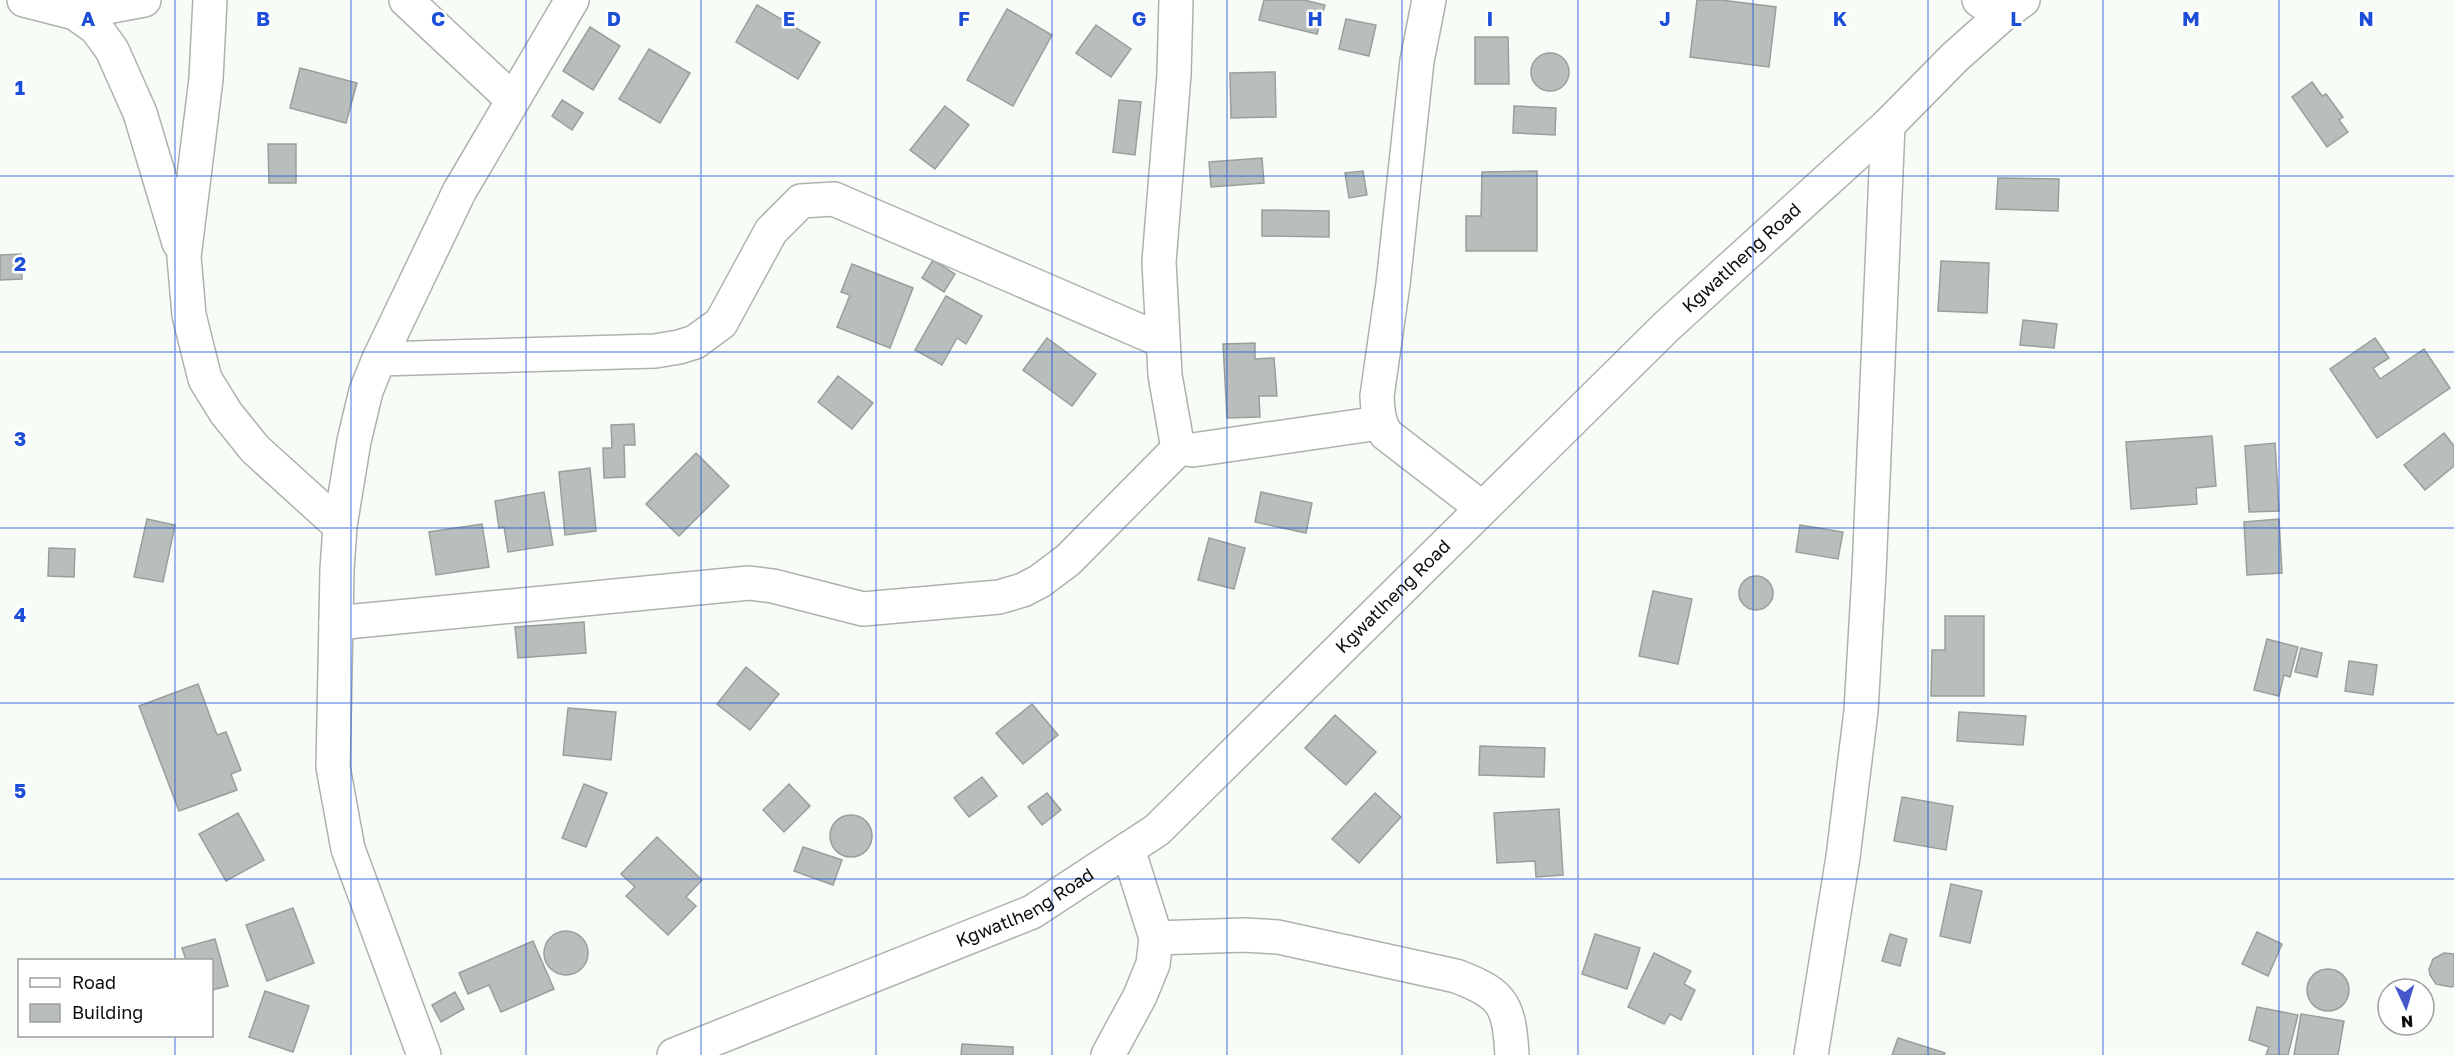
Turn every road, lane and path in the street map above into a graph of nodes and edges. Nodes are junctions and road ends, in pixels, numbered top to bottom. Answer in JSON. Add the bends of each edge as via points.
{"nodes":[{"id":1,"x":24,"y":0,"type":"edge"},
{"id":2,"x":144,"y":0,"type":"edge"},
{"id":3,"x":210,"y":0,"type":"edge"},
{"id":4,"x":406,"y":0,"type":"edge"},
{"id":5,"x":572,"y":0,"type":"edge"},
{"id":6,"x":1176,"y":0,"type":"edge"},
{"id":7,"x":1429,"y":0,"type":"edge"},
{"id":8,"x":2001,"y":5,"type":"edge"},
{"id":9,"x":75,"y":13,"type":"junction"},
{"id":10,"x":513,"y":100,"type":"junction"},
{"id":11,"x":1888,"y":125,"type":"junction"},
{"id":12,"x":184,"y":257,"type":"junction"},
{"id":13,"x":1163,"y":341,"type":"junction"},
{"id":14,"x":379,"y":359,"type":"junction"},
{"id":15,"x":1379,"y":423,"type":"junction"},
{"id":16,"x":1180,"y":447,"type":"junction"},
{"id":17,"x":1482,"y":508,"type":"junction"},
{"id":18,"x":340,"y":526,"type":"junction"},
{"id":19,"x":336,"y":623,"type":"junction"},
{"id":20,"x":1128,"y":849,"type":"junction"},
{"id":21,"x":1156,"y":938,"type":"junction"},
{"id":22,"x":424,"y":1055,"type":"edge"},
{"id":23,"x":674,"y":1055,"type":"edge"},
{"id":24,"x":1108,"y":1055,"type":"edge"},
{"id":25,"x":1512,"y":1055,"type":"edge"},
{"id":26,"x":1811,"y":1055,"type":"edge"}],
"edges":[{"from":1,"to":9,"type":"street"},
{"from":2,"to":9,"type":"street"},
{"from":3,"to":12,"type":"street","via":[[206,79]]},
{"from":4,"to":10,"type":"street"},
{"from":5,"to":10,"type":"street"},
{"from":6,"to":13,"type":"street","via":[[1159,262]]},
{"from":7,"to":15,"type":"street","via":[[1417,61],[1377,396]]},
{"from":8,"to":11,"type":"street","name":"Kgwatlheng Road"},
{"from":9,"to":12,"type":"street","via":[[96,28],[112,50],[140,113]]},
{"from":10,"to":14,"type":"street","via":[[459,192]]},
{"from":11,"to":17,"type":"street","name":"Kgwatlheng Road","via":[[1668,326]]},
{"from":11,"to":26,"type":"street","via":[[1861,711],[1843,857]]},
{"from":12,"to":18,"type":"street","via":[[189,315],[205,379],[255,449]]},
{"from":13,"to":14,"type":"street","via":[[834,199],[801,201],[771,231],[721,323],[695,342],[655,351]]},
{"from":13,"to":16,"type":"street","via":[[1174,437]]},
{"from":14,"to":18,"type":"street","via":[[366,391],[354,441]]},
{"from":15,"to":16,"type":"street","via":[[1193,450]]},
{"from":15,"to":17,"type":"street","via":[[1386,434]]},
{"from":16,"to":19,"type":"street","via":[[1068,560],[1040,581],[999,597],[863,609],[749,583]]},
{"from":17,"to":20,"type":"street","name":"Kgwatlheng Road","via":[[1157,830]]},
{"from":18,"to":19,"type":"street"},
{"from":19,"to":22,"type":"street","via":[[333,767],[348,849]]},
{"from":20,"to":21,"type":"street"},
{"from":20,"to":23,"type":"street","name":"Kgwatlheng Road","via":[[1032,912]]},
{"from":21,"to":24,"type":"street","via":[[1153,964],[1140,996]]},
{"from":21,"to":25,"type":"street","via":[[1278,937],[1456,975],[1481,985],[1500,1002],[1510,1020]]}]}
